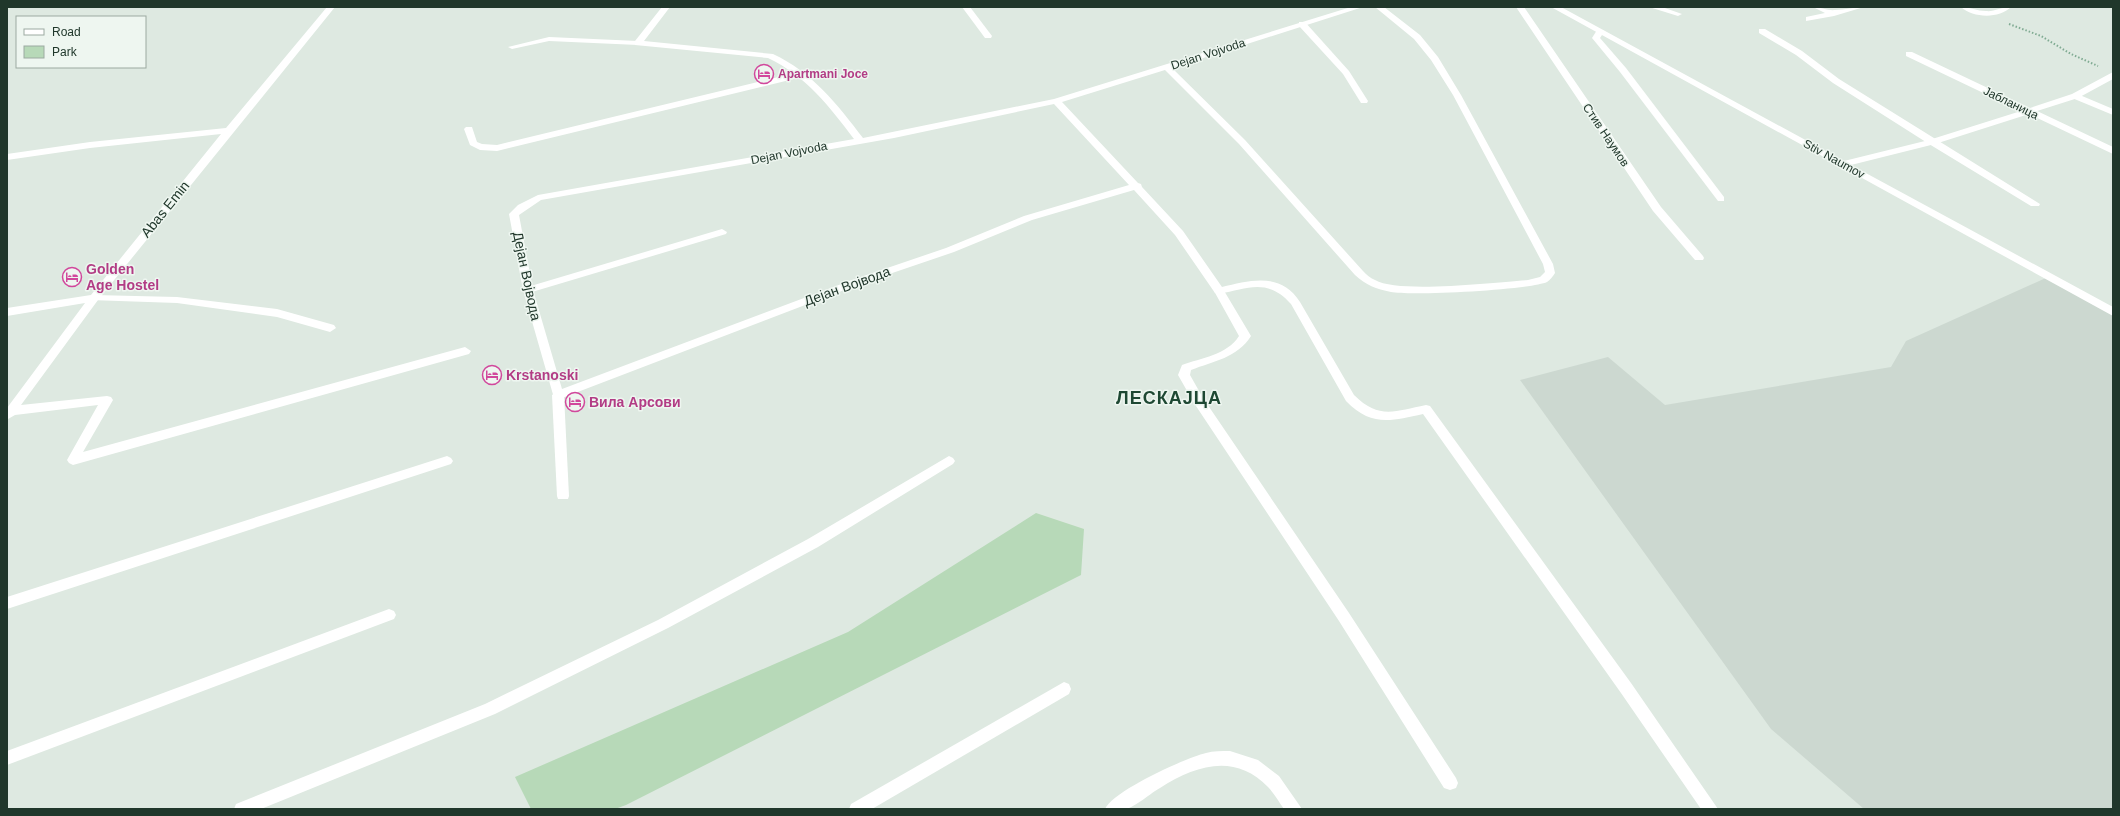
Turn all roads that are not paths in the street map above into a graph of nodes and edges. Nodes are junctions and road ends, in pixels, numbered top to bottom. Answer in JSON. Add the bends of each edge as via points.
{"nodes":[{"id":1,"x":331,"y":7,"type":"edge"},
{"id":2,"x":666,"y":7,"type":"edge"},
{"id":3,"x":966,"y":7,"type":"edge"},
{"id":4,"x":1359,"y":7,"type":"edge"},
{"id":5,"x":1379,"y":7,"type":"edge"},
{"id":6,"x":1520,"y":7,"type":"edge"},
{"id":7,"x":1555,"y":7,"type":"edge"},
{"id":8,"x":1653,"y":7,"type":"edge"},
{"id":9,"x":1817,"y":7,"type":"edge"},
{"id":10,"x":1860,"y":7,"type":"edge"},
{"id":11,"x":1964,"y":7,"type":"edge"},
{"id":12,"x":2007,"y":7,"type":"edge"},
{"id":13,"x":1678,"y":14,"type":"dead end"},
{"id":14,"x":1834,"y":14,"type":"junction"},
{"id":15,"x":1809,"y":18,"type":"dead end"},
{"id":16,"x":1302,"y":24,"type":"junction"},
{"id":17,"x":1600,"y":32,"type":"junction"},
{"id":18,"x":1762,"y":32,"type":"dead end"},
{"id":19,"x":988,"y":36,"type":"dead end"},
{"id":20,"x":638,"y":43,"type":"junction"},
{"id":21,"x":512,"y":47,"type":"dead end"},
{"id":22,"x":1909,"y":54,"type":"dead end"},
{"id":23,"x":1167,"y":67,"type":"junction"},
{"id":24,"x":803,"y":74,"type":"junction"},
{"id":25,"x":2113,"y":75,"type":"edge"},
{"id":26,"x":2075,"y":96,"type":"junction"},
{"id":27,"x":1056,"y":101,"type":"junction"},
{"id":28,"x":1364,"y":101,"type":"dead end"},
{"id":29,"x":2028,"y":111,"type":"junction"},
{"id":30,"x":2113,"y":112,"type":"edge"},
{"id":31,"x":469,"y":129,"type":"dead end"},
{"id":32,"x":229,"y":130,"type":"junction"},
{"id":33,"x":859,"y":140,"type":"junction"},
{"id":34,"x":1932,"y":142,"type":"junction"},
{"id":35,"x":2113,"y":151,"type":"edge"},
{"id":36,"x":7,"y":157,"type":"edge"},
{"id":37,"x":1842,"y":164,"type":"junction"},
{"id":38,"x":1138,"y":186,"type":"junction"},
{"id":39,"x":1721,"y":199,"type":"dead end"},
{"id":40,"x":2035,"y":204,"type":"dead end"},
{"id":41,"x":722,"y":232,"type":"dead end"},
{"id":42,"x":1699,"y":258,"type":"dead end"},
{"id":43,"x":528,"y":290,"type":"junction"},
{"id":44,"x":1219,"y":291,"type":"junction"},
{"id":45,"x":94,"y":298,"type":"junction"},
{"id":46,"x":7,"y":312,"type":"edge"},
{"id":47,"x":2113,"y":312,"type":"edge"},
{"id":48,"x":330,"y":328,"type":"dead end"},
{"id":49,"x":465,"y":350,"type":"dead end"},
{"id":50,"x":558,"y":394,"type":"junction"},
{"id":51,"x":9,"y":414,"type":"edge"},
{"id":52,"x":447,"y":461,"type":"dead end"},
{"id":53,"x":949,"y":461,"type":"dead end"},
{"id":54,"x":563,"y":496,"type":"dead end"},
{"id":55,"x":7,"y":603,"type":"edge"},
{"id":56,"x":389,"y":615,"type":"dead end"},
{"id":57,"x":1064,"y":689,"type":"dead end"},
{"id":58,"x":7,"y":758,"type":"edge"},
{"id":59,"x":1450,"y":783,"type":"dead end"},
{"id":60,"x":242,"y":809,"type":"edge"},
{"id":61,"x":857,"y":809,"type":"edge"},
{"id":62,"x":1113,"y":809,"type":"edge"},
{"id":63,"x":1294,"y":809,"type":"edge"},
{"id":64,"x":1710,"y":809,"type":"edge"}],
"edges":[{"from":1,"to":32,"type":"street","name":"Abas Emin"},
{"from":2,"to":20,"type":"street"},
{"from":3,"to":19,"type":"street"},
{"from":4,"to":16,"type":"street","name":"Dejan Vojvoda"},
{"from":5,"to":23,"type":"street","via":[[1417,38],[1435,59],[1457,95],[1548,264],[1550,273],[1544,280],[1415,290],[1392,289],[1371,283],[1359,273],[1242,142]]},
{"from":6,"to":42,"type":"street","name":"Стив Наумов","via":[[1657,209]]},
{"from":7,"to":17,"type":"street","name":"Stiv Naumov"},
{"from":8,"to":13,"type":"street"},
{"from":9,"to":14,"type":"street"},
{"from":10,"to":14,"type":"street"},
{"from":11,"to":12,"type":"street","via":[[1988,16]]},
{"from":14,"to":15,"type":"street"},
{"from":16,"to":23,"type":"street","name":"Dejan Vojvoda"},
{"from":16,"to":28,"type":"street","via":[[1346,73]]},
{"from":17,"to":37,"type":"street","name":"Stiv Naumov"},
{"from":17,"to":39,"type":"street","via":[[1596,38],[1603,48],[1624,70]]},
{"from":18,"to":34,"type":"street"},
{"from":20,"to":21,"type":"street","via":[[550,39]]},
{"from":20,"to":24,"type":"street","via":[[770,56],[786,62]]},
{"from":22,"to":29,"type":"street","name":"Јабланица"},
{"from":23,"to":27,"type":"street","name":"Dejan Vojvoda"},
{"from":24,"to":31,"type":"street","via":[[497,148],[480,148],[473,144]]},
{"from":24,"to":33,"type":"street","via":[[832,105]]},
{"from":25,"to":26,"type":"street"},
{"from":26,"to":29,"type":"street"},
{"from":26,"to":30,"type":"street"},
{"from":27,"to":33,"type":"street","name":"Dejan Vojvoda"},
{"from":27,"to":38,"type":"street"},
{"from":29,"to":34,"type":"street"},
{"from":29,"to":35,"type":"street","name":"Јабланица"},
{"from":32,"to":36,"type":"street"},
{"from":32,"to":45,"type":"street","name":"Abas Emin"},
{"from":33,"to":43,"type":"street","name":"Dejan Vojvoda","via":[[538,198],[522,206],[514,214]]},
{"from":34,"to":37,"type":"street"},
{"from":34,"to":40,"type":"street"},
{"from":37,"to":47,"type":"street","name":"Stiv Naumov"},
{"from":38,"to":44,"type":"street","via":[[1180,233]]},
{"from":38,"to":50,"type":"street","name":"Дејан Војвода","via":[[1028,218],[950,250],[856,282]]},
{"from":41,"to":43,"type":"street"},
{"from":43,"to":50,"type":"street","name":"Дејан Војвода"},
{"from":44,"to":59,"type":"street","via":[[1245,336],[1241,345],[1230,352],[1186,368],[1184,375]]},
{"from":44,"to":64,"type":"street","via":[[1261,282],[1277,285],[1289,293],[1295,302],[1358,408],[1369,414],[1386,416],[1426,409]]},
{"from":45,"to":46,"type":"street"},
{"from":45,"to":48,"type":"street","via":[[192,302],[277,313]]},
{"from":45,"to":51,"type":"street","name":"Abas Emin"},
{"from":49,"to":51,"type":"street","via":[[73,460],[106,400]]},
{"from":50,"to":54,"type":"street","name":"Дејан Војвода"},
{"from":52,"to":55,"type":"street"},
{"from":53,"to":60,"type":"street","via":[[813,544],[663,624],[511,699]]},
{"from":56,"to":58,"type":"street"},
{"from":57,"to":61,"type":"street"},
{"from":62,"to":63,"type":"street","via":[[1186,764],[1210,757],[1236,758],[1262,771],[1286,795]]}]}
